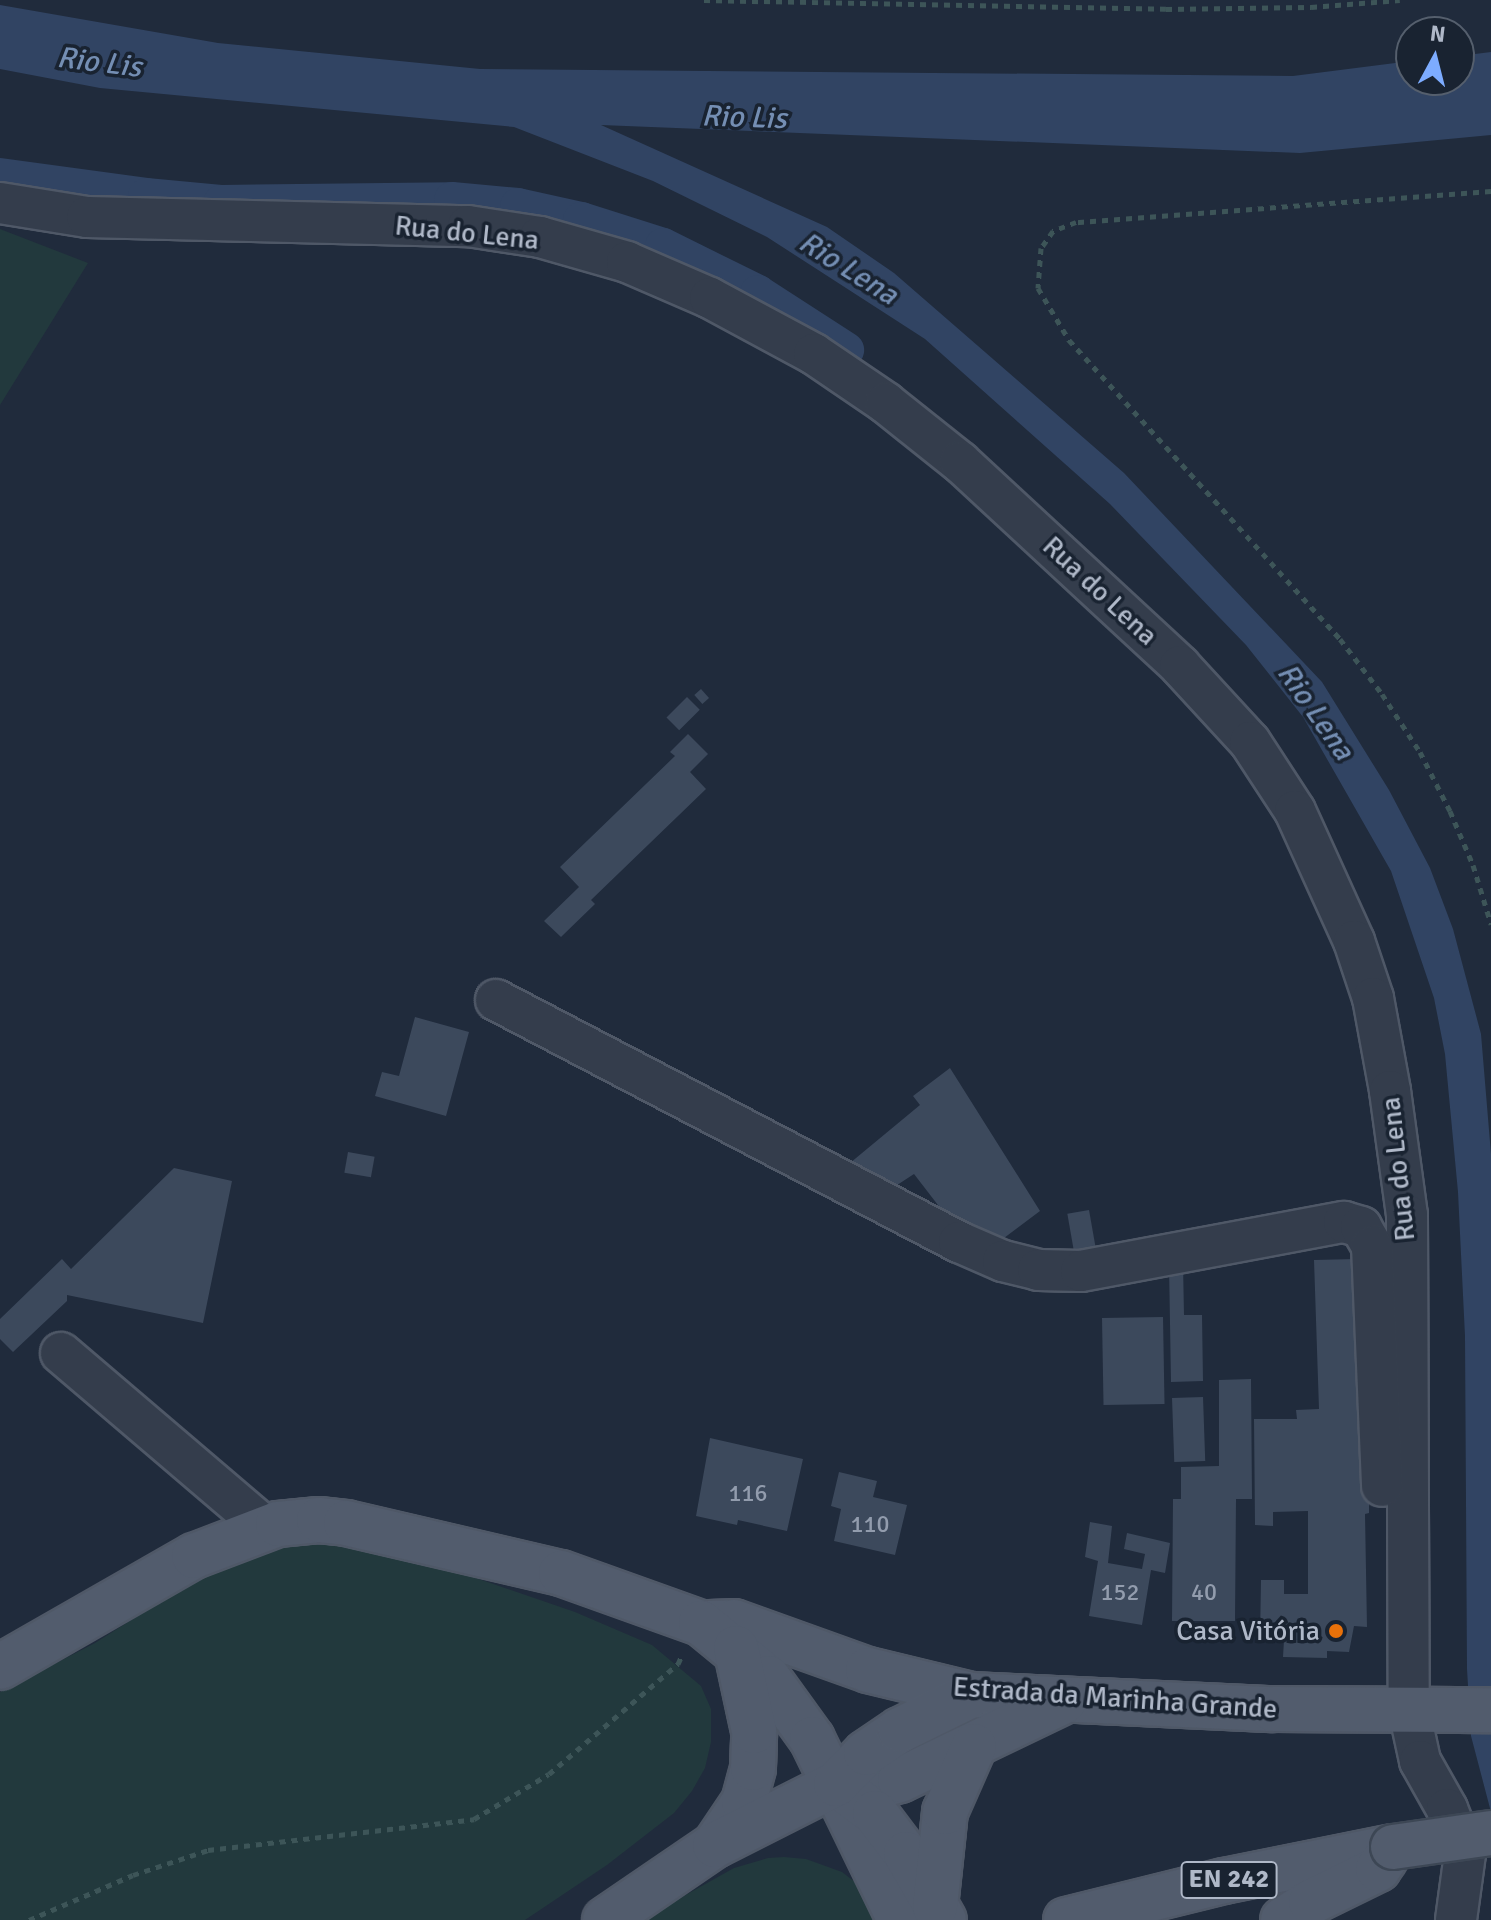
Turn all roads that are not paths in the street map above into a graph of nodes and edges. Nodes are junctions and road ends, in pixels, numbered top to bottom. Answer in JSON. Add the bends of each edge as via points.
{"nodes":[{"id":1,"x":0,"y":203,"type":"edge"},
{"id":2,"x":496,"y":1000,"type":"dead end"},
{"id":3,"x":61,"y":1353,"type":"dead end"},
{"id":4,"x":265,"y":1527,"type":"junction"},
{"id":5,"x":1408,"y":1607,"type":"junction"},
{"id":6,"x":701,"y":1623,"type":"junction"},
{"id":7,"x":736,"y":1648,"type":"junction"},
{"id":8,"x":0,"y":1667,"type":"edge"},
{"id":9,"x":971,"y":1695,"type":"junction"},
{"id":10,"x":1066,"y":1700,"type":"junction"},
{"id":11,"x":1422,"y":1710,"type":"junction"},
{"id":12,"x":1491,"y":1710,"type":"edge"},
{"id":13,"x":974,"y":1746,"type":"junction"},
{"id":14,"x":836,"y":1784,"type":"junction"},
{"id":15,"x":1491,"y":1833,"type":"edge"},
{"id":16,"x":715,"y":1845,"type":"junction"},
{"id":17,"x":1393,"y":1847,"type":"junction"},
{"id":18,"x":926,"y":1916,"type":"edge"},
{"id":19,"x":605,"y":1920,"type":"edge"},
{"id":20,"x":1066,"y":1920,"type":"edge"},
{"id":21,"x":1283,"y":1920,"type":"edge"},
{"id":22,"x":1456,"y":1920,"type":"edge"}],
"edges":[{"from":1,"to":5,"type":"street","name":"Rua do Lena","via":[[87,217],[468,226],[540,237],[627,262],[710,298],[814,354],[886,403],[960,462],[1180,666],[1250,742],[1295,811],[1354,941],[1373,998],[1407,1215]]},
{"from":2,"to":5,"type":"street","via":[[1003,1261],[1038,1270],[1081,1271],[1344,1222],[1361,1227],[1372,1246],[1387,1578]]},
{"from":3,"to":4,"type":"street"},
{"from":4,"to":6,"type":"main road","via":[[319,1520],[407,1534],[561,1573]]},
{"from":4,"to":8,"type":"main road","via":[[170,1568]]},
{"from":5,"to":11,"type":"street","name":"Rua do Lena"},
{"from":6,"to":7,"type":"main road"},
{"from":6,"to":9,"type":"main road","name":"Estrada da Marinha Grande","via":[[734,1622],[868,1670]]},
{"from":7,"to":14,"type":"main road","via":[[791,1709]]},
{"from":7,"to":16,"type":"main road","via":[[754,1731],[753,1768],[744,1802]]},
{"from":9,"to":10,"type":"main road","name":"Estrada da Marinha Grande"},
{"from":9,"to":14,"type":"main road","via":[[900,1730],[866,1753]]},
{"from":10,"to":11,"type":"main road","name":"Estrada da Marinha Grande"},
{"from":10,"to":13,"type":"main road"},
{"from":11,"to":12,"type":"main road","name":"Estrada da Marinha Grande"},
{"from":11,"to":22,"type":"street","name":"Rua do Lena","via":[[1420,1761],[1465,1854]]},
{"from":13,"to":14,"type":"main road","via":[[882,1785]]},
{"from":13,"to":18,"type":"main road","via":[[945,1812]]},
{"from":14,"to":16,"type":"main road"},
{"from":14,"to":18,"type":"main road","via":[[875,1813],[906,1854]]},
{"from":15,"to":17,"type":"main road","number":"EN 242","bridge":true},
{"from":16,"to":19,"type":"main road"},
{"from":17,"to":20,"type":"main road","number":"EN 242"},
{"from":17,"to":21,"type":"main road","via":[[1378,1869]]}]}
